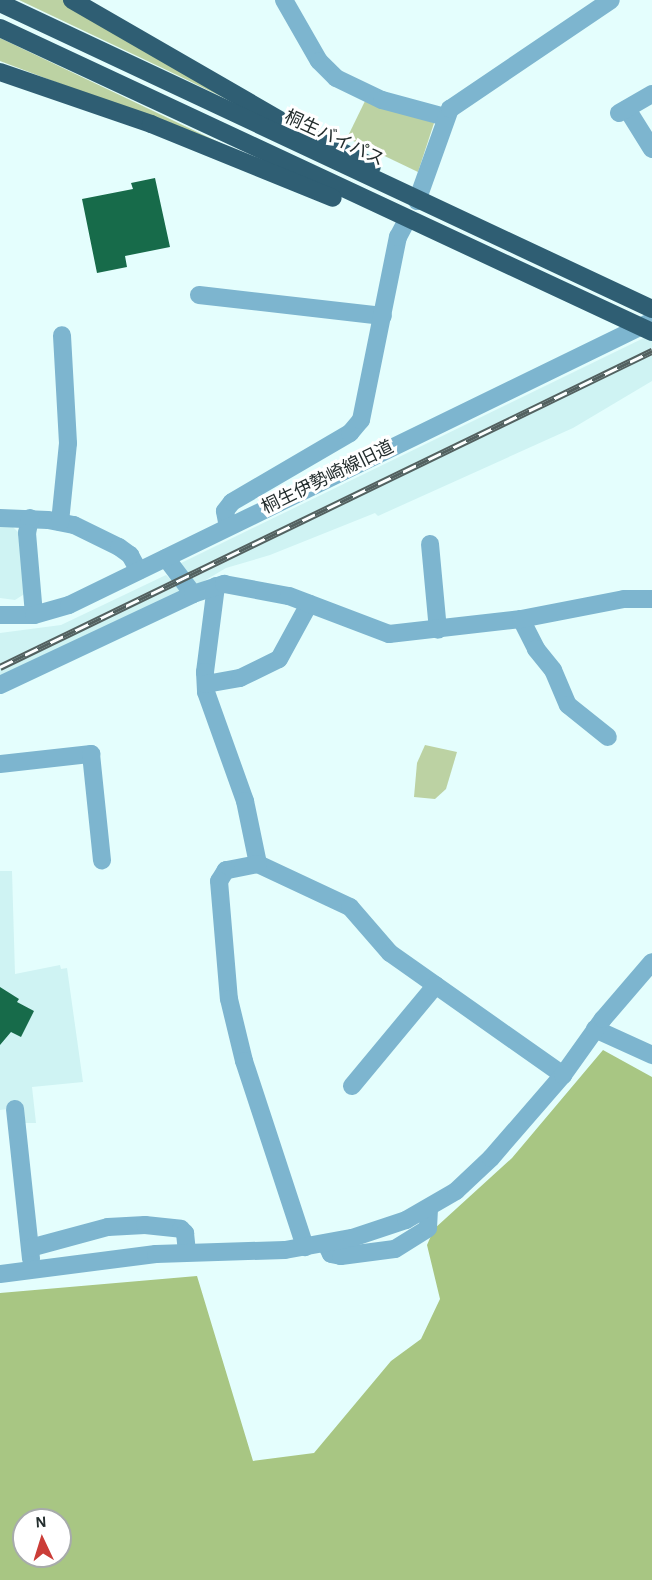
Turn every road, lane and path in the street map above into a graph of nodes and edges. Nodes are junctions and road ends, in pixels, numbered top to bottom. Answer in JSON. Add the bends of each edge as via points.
{"nodes":[{"id":1,"x":72,"y":0,"type":"edge"},
{"id":2,"x":284,"y":0,"type":"edge"},
{"id":3,"x":611,"y":0,"type":"edge"},
{"id":4,"x":0,"y":3,"type":"edge"},
{"id":5,"x":0,"y":28,"type":"edge"},
{"id":6,"x":0,"y":72,"type":"edge"},
{"id":7,"x":652,"y":94,"type":"edge"},
{"id":8,"x":445,"y":117,"type":"junction"},
{"id":9,"x":652,"y":149,"type":"edge"},
{"id":10,"x":417,"y":201,"type":"junction"},
{"id":11,"x":407,"y":220,"type":"junction"},
{"id":12,"x":198,"y":295,"type":"dead end"},
{"id":13,"x":646,"y":306,"type":"edge"},
{"id":14,"x":383,"y":316,"type":"junction"},
{"id":15,"x":652,"y":321,"type":"edge"},
{"id":16,"x":652,"y":332,"type":"edge"},
{"id":17,"x":62,"y":336,"type":"dead end"},
{"id":18,"x":0,"y":518,"type":"edge"},
{"id":19,"x":30,"y":518,"type":"junction"},
{"id":20,"x":60,"y":522,"type":"junction"},
{"id":21,"x":228,"y":527,"type":"junction"},
{"id":22,"x":430,"y":544,"type":"dead end"},
{"id":23,"x":166,"y":558,"type":"junction"},
{"id":24,"x":139,"y":571,"type":"junction"},
{"id":25,"x":216,"y":586,"type":"junction"},
{"id":26,"x":193,"y":594,"type":"junction"},
{"id":27,"x":651,"y":594,"type":"edge"},
{"id":28,"x":309,"y":604,"type":"junction"},
{"id":29,"x":0,"y":615,"type":"edge"},
{"id":30,"x":34,"y":615,"type":"junction"},
{"id":31,"x":521,"y":620,"type":"junction"},
{"id":32,"x":438,"y":630,"type":"junction"},
{"id":33,"x":206,"y":684,"type":"junction"},
{"id":34,"x":0,"y":685,"type":"edge"},
{"id":35,"x":608,"y":737,"type":"dead end"},
{"id":36,"x":0,"y":764,"type":"edge"},
{"id":37,"x":102,"y":860,"type":"dead end"},
{"id":38,"x":258,"y":864,"type":"junction"},
{"id":39,"x":652,"y":962,"type":"edge"},
{"id":40,"x":436,"y":985,"type":"junction"},
{"id":41,"x":595,"y":1029,"type":"junction"},
{"id":42,"x":652,"y":1055,"type":"edge"},
{"id":43,"x":563,"y":1076,"type":"junction"},
{"id":44,"x":352,"y":1086,"type":"dead end"},
{"id":45,"x":15,"y":1109,"type":"dead end"},
{"id":46,"x":305,"y":1247,"type":"junction"},
{"id":47,"x":30,"y":1248,"type":"junction"},
{"id":48,"x":187,"y":1252,"type":"junction"},
{"id":49,"x":32,"y":1270,"type":"junction"},
{"id":50,"x":0,"y":1274,"type":"edge"}],
"edges":[{"from":1,"to":10,"type":"highway","via":[[306,135],[385,172]]},
{"from":2,"to":8,"type":"street","via":[[319,61],[336,78],[375,97]]},
{"from":3,"to":8,"type":"street","via":[[464,97]]},
{"from":4,"to":10,"type":"highway","name":"桐生バイパス"},
{"from":5,"to":11,"type":"highway"},
{"from":6,"to":11,"type":"highway","via":[[151,124],[357,208]]},
{"from":7,"to":9,"type":"street","via":[[623,111]]},
{"from":8,"to":10,"type":"street"},
{"from":10,"to":13,"type":"highway","name":"桐生バイパス"},
{"from":11,"to":14,"type":"street","via":[[398,237]]},
{"from":11,"to":16,"type":"highway"},
{"from":12,"to":14,"type":"street"},
{"from":14,"to":21,"type":"street","via":[[364,412],[357,426],[232,502],[225,512]]},
{"from":15,"to":21,"type":"street","name":"桐生伊勢崎線旧道"},
{"from":17,"to":20,"type":"street","via":[[68,443]]},
{"from":18,"to":19,"type":"street"},
{"from":19,"to":20,"type":"street"},
{"from":19,"to":30,"type":"street","via":[[27,533]]},
{"from":20,"to":24,"type":"street","via":[[104,537],[130,555]]},
{"from":21,"to":23,"type":"street","name":"桐生伊勢崎線旧道"},
{"from":22,"to":32,"type":"street"},
{"from":23,"to":24,"type":"street","name":"桐生伊勢崎線旧道"},
{"from":23,"to":26,"type":"street"},
{"from":24,"to":30,"type":"street","name":"桐生伊勢崎線旧道","via":[[69,605]]},
{"from":25,"to":26,"type":"street"},
{"from":25,"to":28,"type":"street","via":[[260,588]]},
{"from":25,"to":33,"type":"street"},
{"from":26,"to":34,"type":"street"},
{"from":27,"to":31,"type":"street"},
{"from":28,"to":32,"type":"street","via":[[380,632]]},
{"from":28,"to":33,"type":"street","via":[[279,659],[240,678]]},
{"from":29,"to":30,"type":"street","name":"桐生伊勢崎線旧道"},
{"from":31,"to":32,"type":"street"},
{"from":31,"to":35,"type":"street","via":[[553,670],[568,705]]},
{"from":33,"to":38,"type":"street","via":[[211,713],[245,801]]},
{"from":36,"to":37,"type":"street","via":[[91,754]]},
{"from":38,"to":40,"type":"street","via":[[350,907],[382,945]]},
{"from":38,"to":46,"type":"street","via":[[226,870],[219,881],[229,999],[244,1061]]},
{"from":39,"to":41,"type":"street"},
{"from":40,"to":43,"type":"street"},
{"from":40,"to":44,"type":"street"},
{"from":41,"to":42,"type":"street"},
{"from":41,"to":43,"type":"street"},
{"from":43,"to":46,"type":"street","via":[[491,1158],[456,1191],[429,1208],[372,1233]]},
{"from":45,"to":47,"type":"street"},
{"from":46,"to":48,"type":"street"},
{"from":47,"to":48,"type":"street","via":[[108,1227],[145,1224],[181,1229]]},
{"from":47,"to":49,"type":"street"},
{"from":48,"to":49,"type":"street"},
{"from":49,"to":50,"type":"street"}]}
